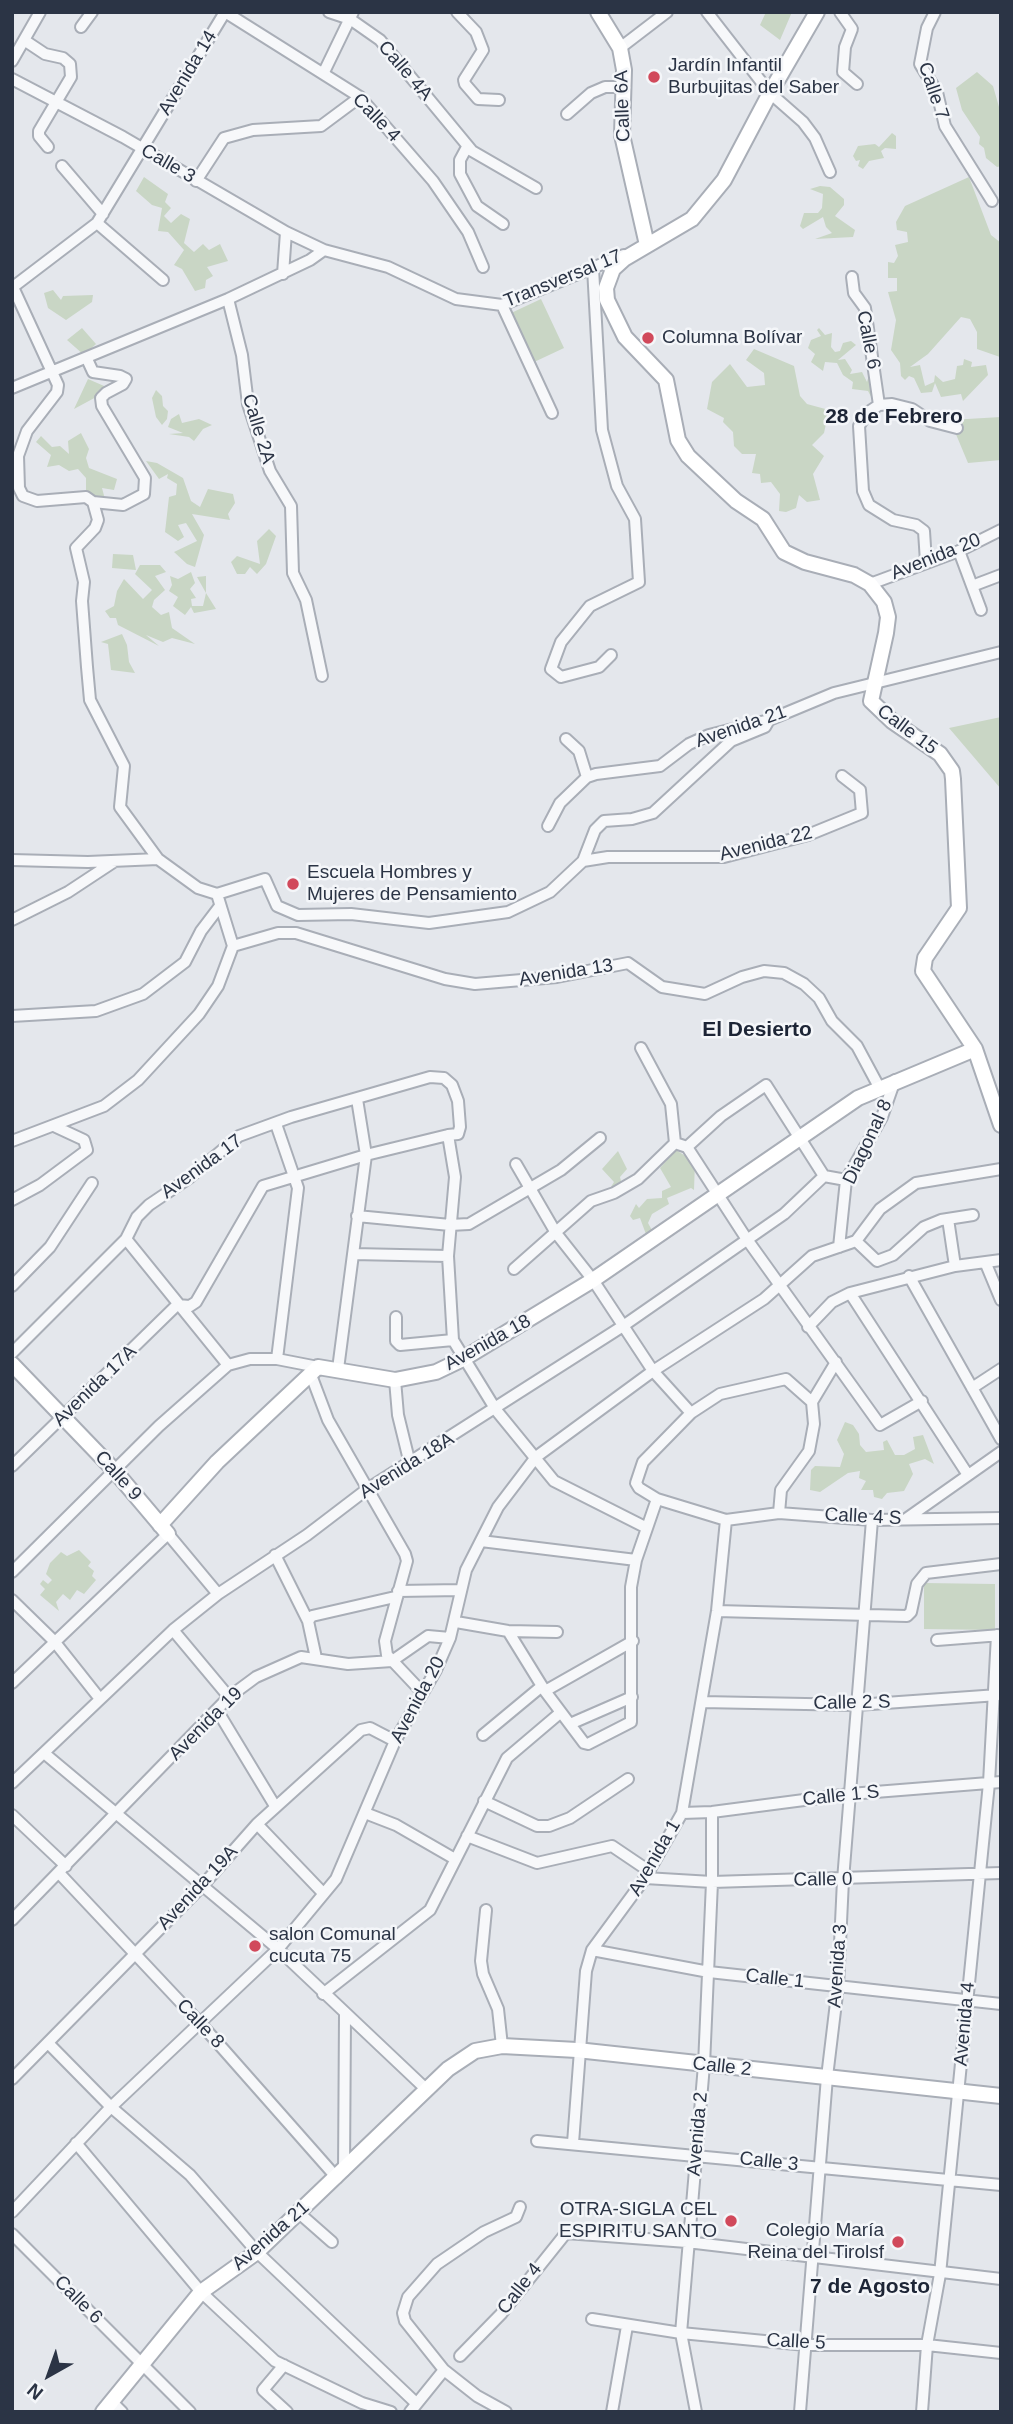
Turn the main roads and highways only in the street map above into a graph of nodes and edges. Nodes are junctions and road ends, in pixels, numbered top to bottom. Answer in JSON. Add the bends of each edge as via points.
{"nodes":[{"id":1,"x":598,"y":12,"type":"edge"},
{"id":2,"x":817,"y":12,"type":"edge"},
{"id":3,"x":647,"y":245,"type":"junction"},
{"id":4,"x":975,"y":1049,"type":"junction"},
{"id":5,"x":1001,"y":1125,"type":"edge"},
{"id":6,"x":12,"y":1364,"type":"edge"},
{"id":7,"x":164,"y":1529,"type":"joint"},
{"id":8,"x":448,"y":2069,"type":"joint"},
{"id":9,"x":1001,"y":2096,"type":"edge"},
{"id":10,"x":112,"y":2409,"type":"edge"}],
"edges":[{"from":1,"to":3,"type":"main road","name":"Calle 6A","via":[[620,48],[622,135]]},
{"from":2,"to":3,"type":"main road","name":"Transversal 17","via":[[709,201],[692,219]]},
{"from":3,"to":4,"type":"main road","name":"Calle 15","via":[[613,269],[607,300],[625,337],[666,380],[678,440],[688,456],[736,501],[763,519],[784,552],[854,575],[870,584],[884,602],[888,617],[870,698],[874,706],[940,754],[952,771],[960,902],[925,958],[923,971]]},
{"from":4,"to":5,"type":"main road","name":"Calle 15"},
{"from":4,"to":7,"type":"main road","name":"Avenida 18","via":[[879,1087],[593,1280],[463,1359],[436,1372],[395,1380],[338,1369],[315,1371],[217,1462]]},
{"from":6,"to":7,"type":"main road","name":"Calle 9"},
{"from":8,"to":9,"type":"main road","name":"Calle 2","via":[[475,2051],[502,2046]]},
{"from":8,"to":10,"type":"main road","name":"Avenida 21","via":[[257,2252],[201,2292]]}]}
